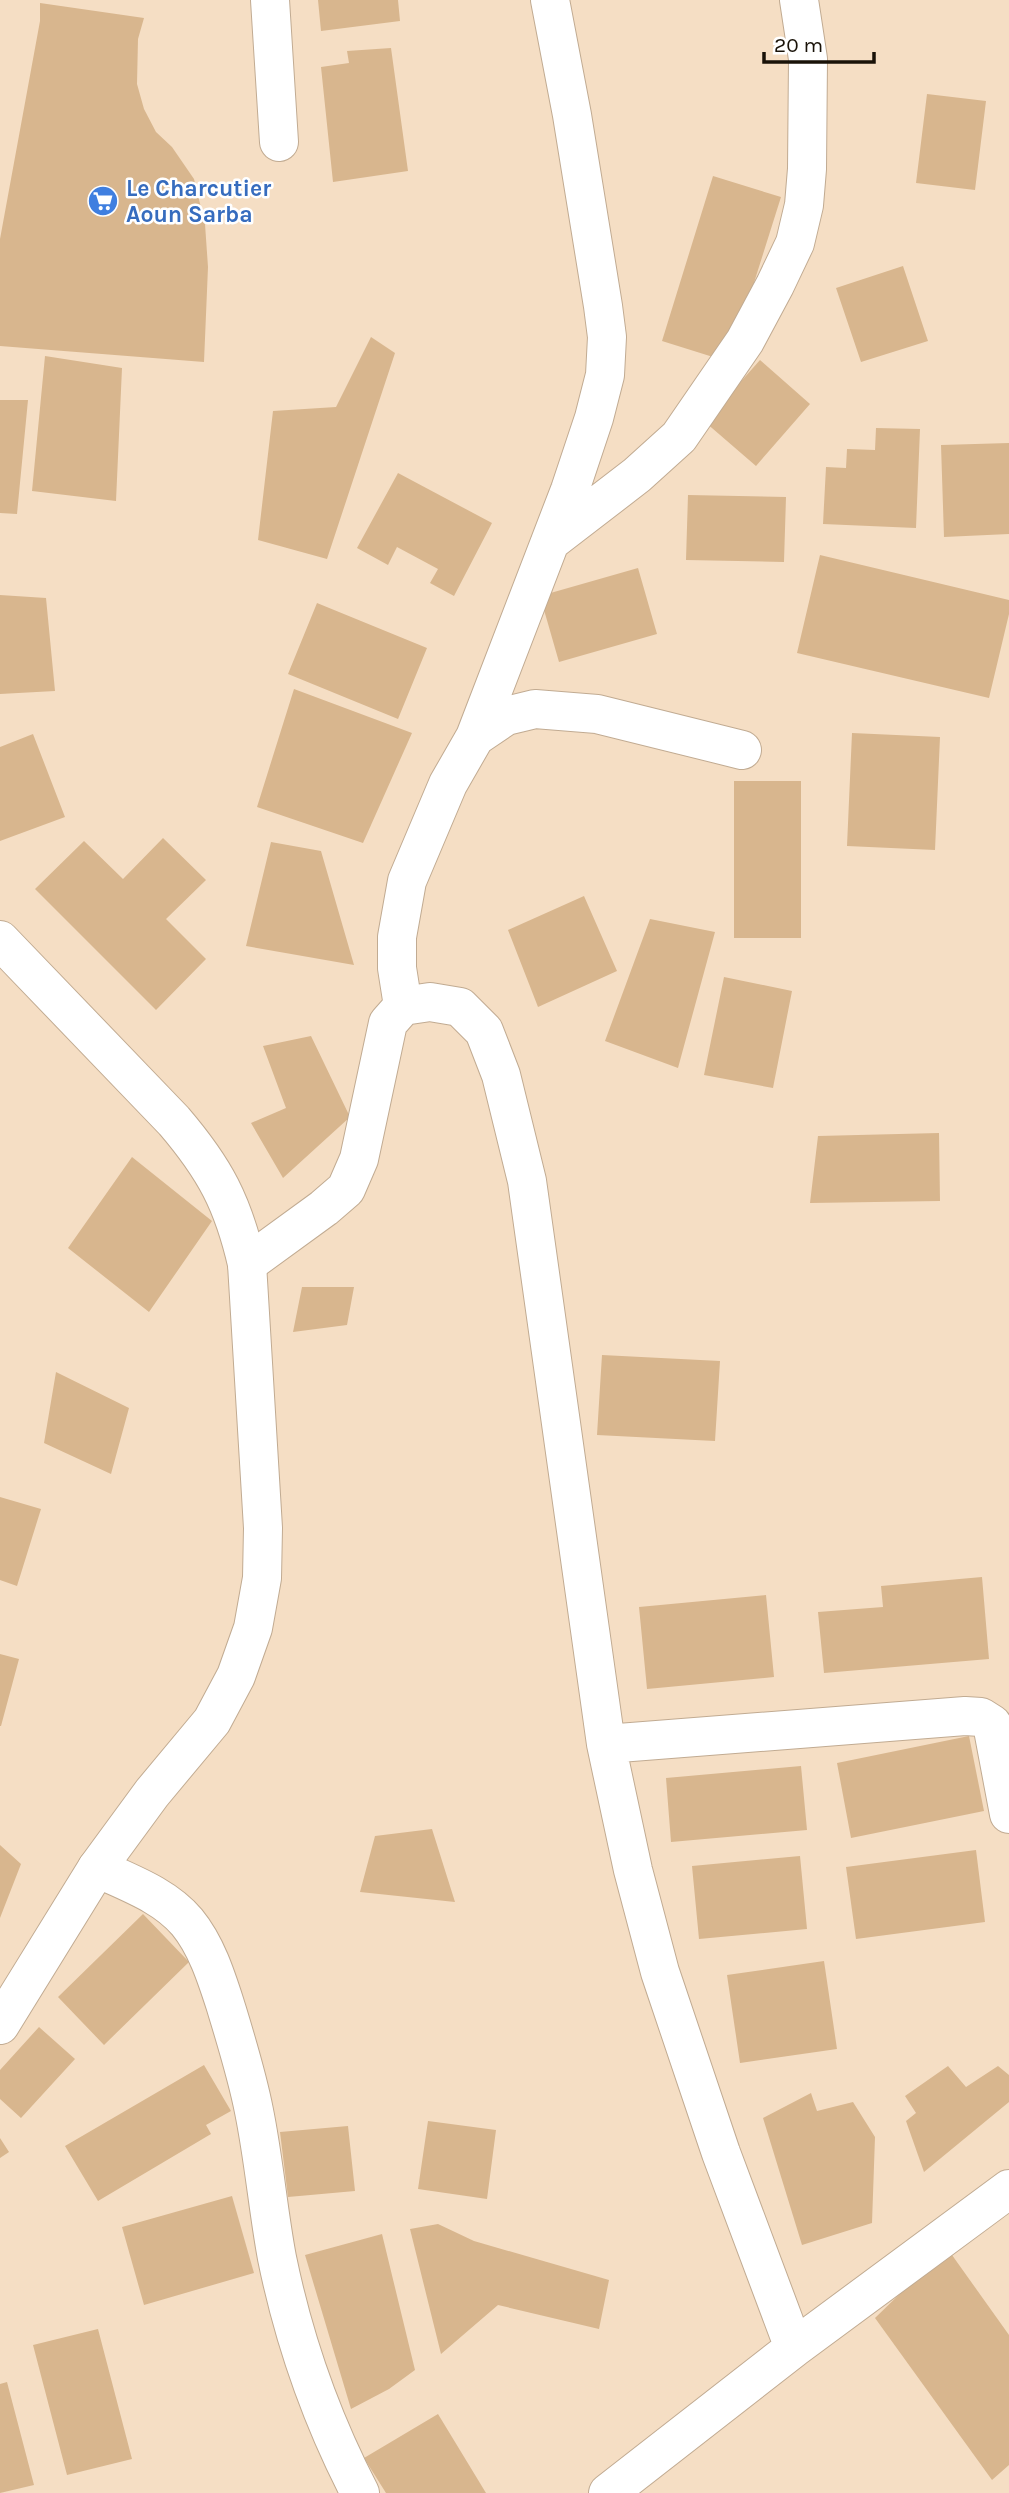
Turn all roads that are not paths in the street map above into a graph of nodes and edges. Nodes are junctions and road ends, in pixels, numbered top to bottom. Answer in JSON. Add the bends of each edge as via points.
{"nodes":[{"id":1,"x":270,"y":0,"type":"edge"},
{"id":2,"x":550,"y":0,"type":"edge"},
{"id":3,"x":799,"y":0,"type":"edge"},
{"id":4,"x":279,"y":142,"type":"dead end"},
{"id":5,"x":550,"y":542,"type":"junction"},
{"id":6,"x":475,"y":737,"type":"junction"},
{"id":7,"x":742,"y":750,"type":"dead end"},
{"id":8,"x":0,"y":940,"type":"edge"},
{"id":9,"x":402,"y":1006,"type":"junction"},
{"id":10,"x":247,"y":1264,"type":"junction"},
{"id":11,"x":606,"y":1744,"type":"junction"},
{"id":12,"x":1009,"y":1814,"type":"edge"},
{"id":13,"x":97,"y":1868,"type":"junction"},
{"id":14,"x":0,"y":2025,"type":"edge"},
{"id":15,"x":1009,"y":2189,"type":"edge"},
{"id":16,"x":794,"y":2348,"type":"junction"},
{"id":17,"x":360,"y":2493,"type":"edge"},
{"id":18,"x":608,"y":2493,"type":"edge"}],
"edges":[{"from":1,"to":4,"type":"street"},
{"from":2,"to":5,"type":"street","via":[[607,337],[606,375]]},
{"from":3,"to":5,"type":"street","via":[[808,59],[805,193],[795,243],[746,341],[679,437]]},
{"from":5,"to":6,"type":"street"},
{"from":6,"to":7,"type":"street","via":[[506,716],[535,709],[597,714]]},
{"from":6,"to":9,"type":"street","via":[[448,784],[407,881],[397,937]]},
{"from":8,"to":10,"type":"street","via":[[201,1152],[238,1224]]},
{"from":9,"to":10,"type":"street","via":[[388,1023],[359,1159],[346,1189]]},
{"from":9,"to":11,"type":"street","via":[[430,1002],[460,1007],[484,1031],[510,1109],[527,1181]]},
{"from":10,"to":13,"type":"street","via":[[263,1528],[262,1578],[253,1628],[236,1676],[212,1721]]},
{"from":11,"to":12,"type":"street","via":[[981,1717],[992,1724]]},
{"from":11,"to":16,"type":"street","via":[[660,1972]]},
{"from":13,"to":14,"type":"street"},
{"from":13,"to":17,"type":"street","via":[[172,1907],[200,1941],[217,1980],[255,2114],[277,2255],[300,2352]]},
{"from":15,"to":16,"type":"street"},
{"from":16,"to":18,"type":"street"}]}
